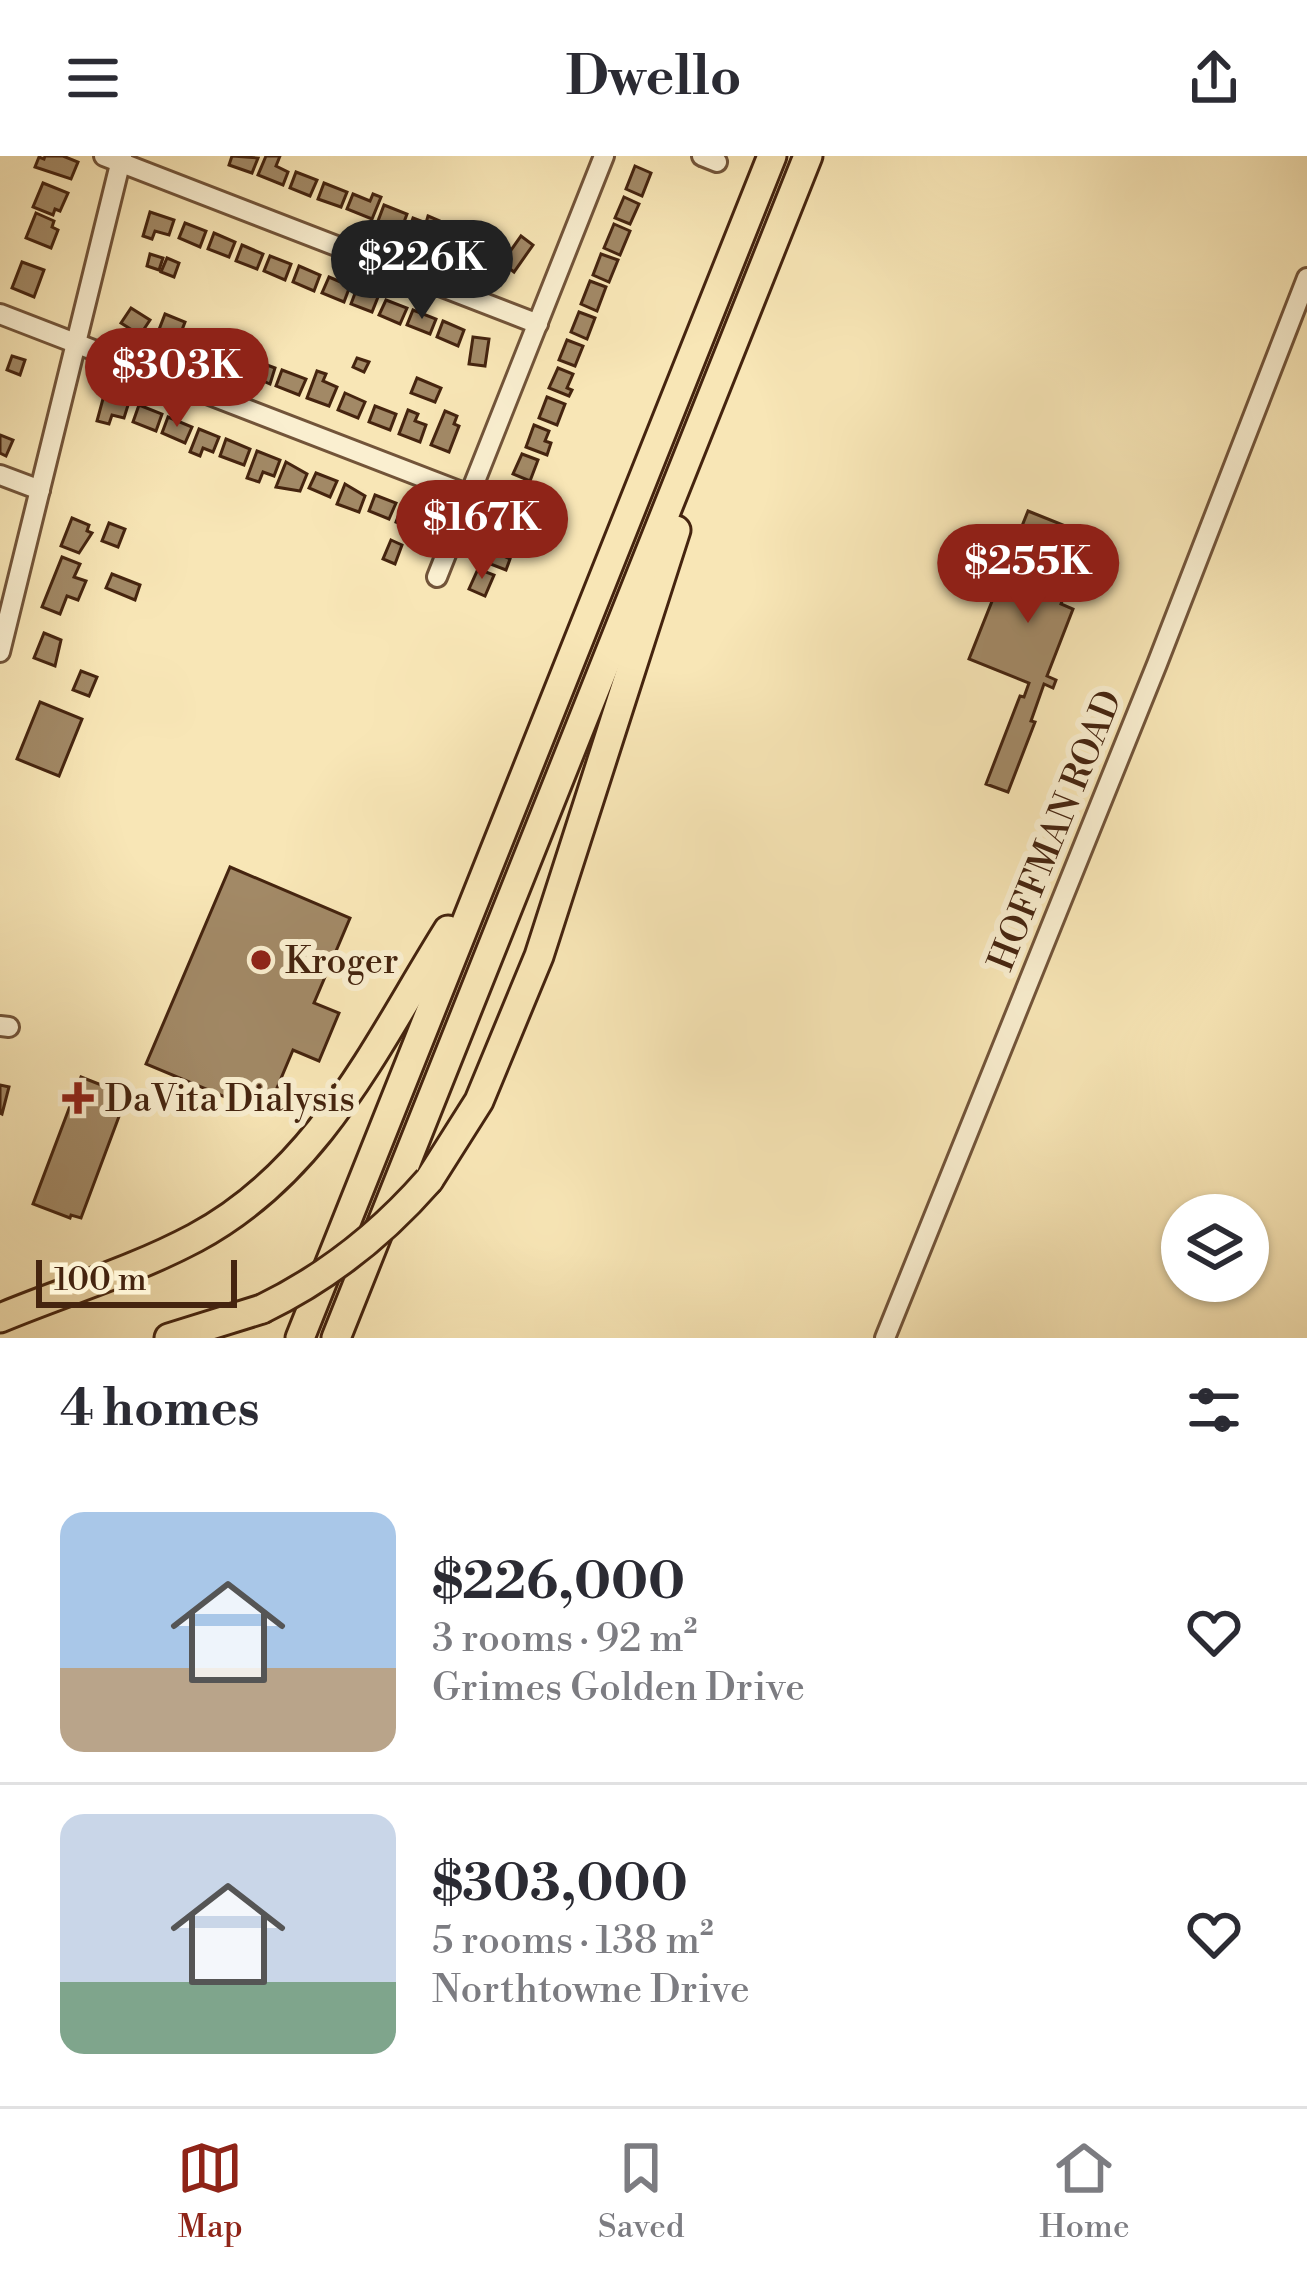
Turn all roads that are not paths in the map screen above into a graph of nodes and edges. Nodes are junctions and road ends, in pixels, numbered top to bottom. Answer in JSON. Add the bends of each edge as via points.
{"nodes":[{"id":1,"x":604,"y":156,"type":"edge"},
{"id":2,"x":772,"y":156,"type":"edge"},
{"id":3,"x":808,"y":156,"type":"edge"},
{"id":4,"x":115,"y":158,"type":"edge"},
{"id":5,"x":1307,"y":278,"type":"edge"},
{"id":6,"x":0,"y":314,"type":"edge"},
{"id":7,"x":538,"y":324,"type":"junction"},
{"id":8,"x":75,"y":345,"type":"junction"},
{"id":9,"x":728,"y":356,"type":"junction"},
{"id":10,"x":0,"y":475,"type":"edge"},
{"id":11,"x":40,"y":490,"type":"junction"},
{"id":12,"x":470,"y":495,"type":"junction"},
{"id":13,"x":437,"y":577,"type":"dead end"},
{"id":14,"x":0,"y":651,"type":"edge"},
{"id":15,"x":485,"y":871,"type":"junction"},
{"id":16,"x":0,"y":1318,"type":"edge"},
{"id":17,"x":169,"y":1338,"type":"edge"},
{"id":18,"x":299,"y":1338,"type":"edge"},
{"id":19,"x":337,"y":1338,"type":"edge"},
{"id":20,"x":885,"y":1338,"type":"edge"}],
"edges":[{"from":1,"to":7,"type":"street"},
{"from":2,"to":15,"type":"highway"},
{"from":3,"to":9,"type":"highway"},
{"from":4,"to":7,"type":"street"},
{"from":4,"to":8,"type":"street"},
{"from":5,"to":20,"type":"street","name":"HOFFMAN ROAD"},
{"from":6,"to":8,"type":"street"},
{"from":7,"to":12,"type":"street"},
{"from":8,"to":11,"type":"street"},
{"from":8,"to":12,"type":"street"},
{"from":9,"to":17,"type":"highway","bridge":true,"via":[[627,691],[538,956],[479,1101],[429,1180],[353,1254],[262,1310]]},
{"from":9,"to":19,"type":"highway"},
{"from":10,"to":11,"type":"street"},
{"from":11,"to":14,"type":"street"},
{"from":12,"to":13,"type":"street"},
{"from":15,"to":16,"type":"highway","via":[[340,1108],[283,1174],[194,1238]]},
{"from":15,"to":18,"type":"highway"}]}
